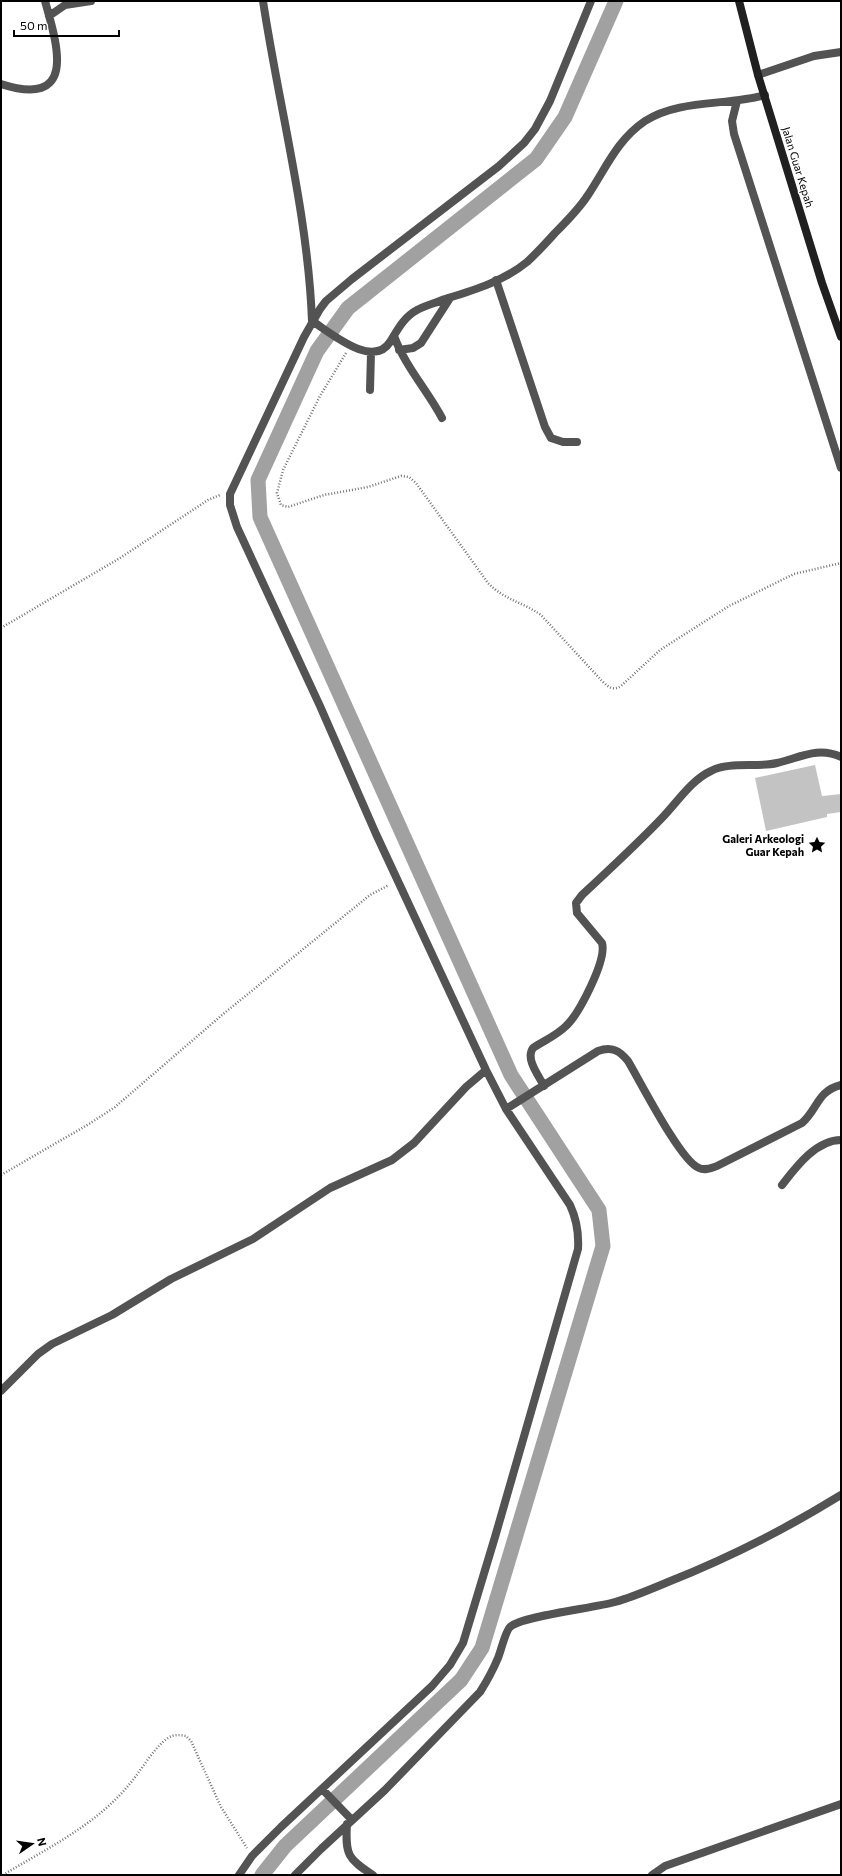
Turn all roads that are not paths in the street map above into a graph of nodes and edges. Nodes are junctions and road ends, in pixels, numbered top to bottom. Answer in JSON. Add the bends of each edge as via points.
{"nodes":[{"id":1,"x":45,"y":1,"type":"edge"},
{"id":2,"x":91,"y":1,"type":"edge"},
{"id":3,"x":263,"y":1,"type":"edge"},
{"id":4,"x":591,"y":1,"type":"edge"},
{"id":5,"x":739,"y":1,"type":"edge"},
{"id":6,"x":49,"y":16,"type":"junction"},
{"id":7,"x":841,"y":52,"type":"edge"},
{"id":8,"x":758,"y":75,"type":"junction"},
{"id":9,"x":1,"y":84,"type":"edge"},
{"id":10,"x":765,"y":95,"type":"junction"},
{"id":11,"x":737,"y":101,"type":"junction"},
{"id":12,"x":496,"y":280,"type":"junction"},
{"id":13,"x":450,"y":298,"type":"junction"},
{"id":14,"x":312,"y":321,"type":"junction"},
{"id":15,"x":394,"y":336,"type":"junction"},
{"id":16,"x":841,"y":337,"type":"edge"},
{"id":17,"x":399,"y":350,"type":"junction"},
{"id":18,"x":371,"y":353,"type":"junction"},
{"id":19,"x":370,"y":390,"type":"dead end"},
{"id":20,"x":442,"y":418,"type":"dead end"},
{"id":21,"x":577,"y":442,"type":"dead end"},
{"id":22,"x":841,"y":468,"type":"edge"},
{"id":23,"x":841,"y":757,"type":"edge"},
{"id":24,"x":486,"y":1070,"type":"junction"},
{"id":25,"x":841,"y":1085,"type":"edge"},
{"id":26,"x":541,"y":1088,"type":"junction"},
{"id":27,"x":506,"y":1109,"type":"junction"},
{"id":28,"x":841,"y":1140,"type":"edge"},
{"id":29,"x":782,"y":1184,"type":"dead end"},
{"id":30,"x":1,"y":1391,"type":"edge"},
{"id":31,"x":841,"y":1495,"type":"edge"},
{"id":32,"x":323,"y":1790,"type":"junction"},
{"id":33,"x":841,"y":1804,"type":"edge"},
{"id":34,"x":348,"y":1820,"type":"junction"},
{"id":35,"x":239,"y":1875,"type":"edge"},
{"id":36,"x":295,"y":1875,"type":"edge"},
{"id":37,"x":374,"y":1875,"type":"edge"},
{"id":38,"x":652,"y":1875,"type":"edge"}],
"edges":[{"from":1,"to":6,"type":"street"},
{"from":2,"to":6,"type":"street","via":[[65,6]]},
{"from":3,"to":14,"type":"street","via":[[303,235],[310,282]]},
{"from":4,"to":14,"type":"street","via":[[554,92],[540,121],[527,140],[499,166],[340,288],[326,301]]},
{"from":5,"to":8,"type":"main road","name":"Jalan Guar Kepah"},
{"from":6,"to":9,"type":"street","via":[[57,53],[54,78],[39,89],[19,89]]},
{"from":7,"to":8,"type":"street","via":[[814,56]]},
{"from":8,"to":10,"type":"main road","name":"Jalan Guar Kepah"},
{"from":10,"to":11,"type":"street"},
{"from":10,"to":16,"type":"main road","name":"Jalan Guar Kepah"},
{"from":11,"to":12,"type":"street","via":[[674,109],[654,115],[639,125],[615,149],[590,192],[566,222],[527,262]]},
{"from":11,"to":22,"type":"street","via":[[732,116],[734,134]]},
{"from":12,"to":13,"type":"street"},
{"from":12,"to":21,"type":"street","via":[[545,427],[551,438],[563,442]]},
{"from":13,"to":15,"type":"street","via":[[416,310],[405,319]]},
{"from":13,"to":17,"type":"street","via":[[421,343],[413,348]]},
{"from":14,"to":18,"type":"street","via":[[348,344]]},
{"from":14,"to":24,"type":"street","via":[[230,494],[230,505],[237,526]]},
{"from":15,"to":17,"type":"street"},
{"from":15,"to":18,"type":"street","via":[[386,347],[379,352]]},
{"from":17,"to":20,"type":"street"},
{"from":18,"to":19,"type":"street"},
{"from":23,"to":26,"type":"street","via":[[818,752],[769,765],[726,767],[710,771],[582,895],[576,904],[577,913],[602,943],[602,960],[570,1023],[530,1052],[530,1059]]},
{"from":24,"to":27,"type":"street"},
{"from":24,"to":30,"type":"street","via":[[460,1093],[414,1143],[392,1160],[330,1188],[253,1239],[171,1279],[112,1315],[52,1344],[38,1354]]},
{"from":25,"to":26,"type":"street","via":[[821,1096],[810,1116],[802,1123],[717,1166],[704,1169],[696,1167],[688,1159],[628,1061],[618,1051],[598,1051]]},
{"from":26,"to":27,"type":"street"},
{"from":27,"to":32,"type":"street","via":[[570,1205],[578,1229],[578,1249],[463,1643],[450,1665],[432,1686]]},
{"from":28,"to":29,"type":"street","via":[[826,1144],[811,1154]]},
{"from":31,"to":34,"type":"street","via":[[753,1544],[699,1570],[632,1597],[604,1605],[531,1618],[509,1627],[491,1674],[480,1692],[385,1790]]},
{"from":32,"to":34,"type":"street"},
{"from":32,"to":35,"type":"street","via":[[252,1856]]},
{"from":33,"to":38,"type":"street","via":[[665,1866]]},
{"from":34,"to":36,"type":"street"},
{"from":34,"to":37,"type":"street","via":[[348,1852],[358,1865]]}]}
